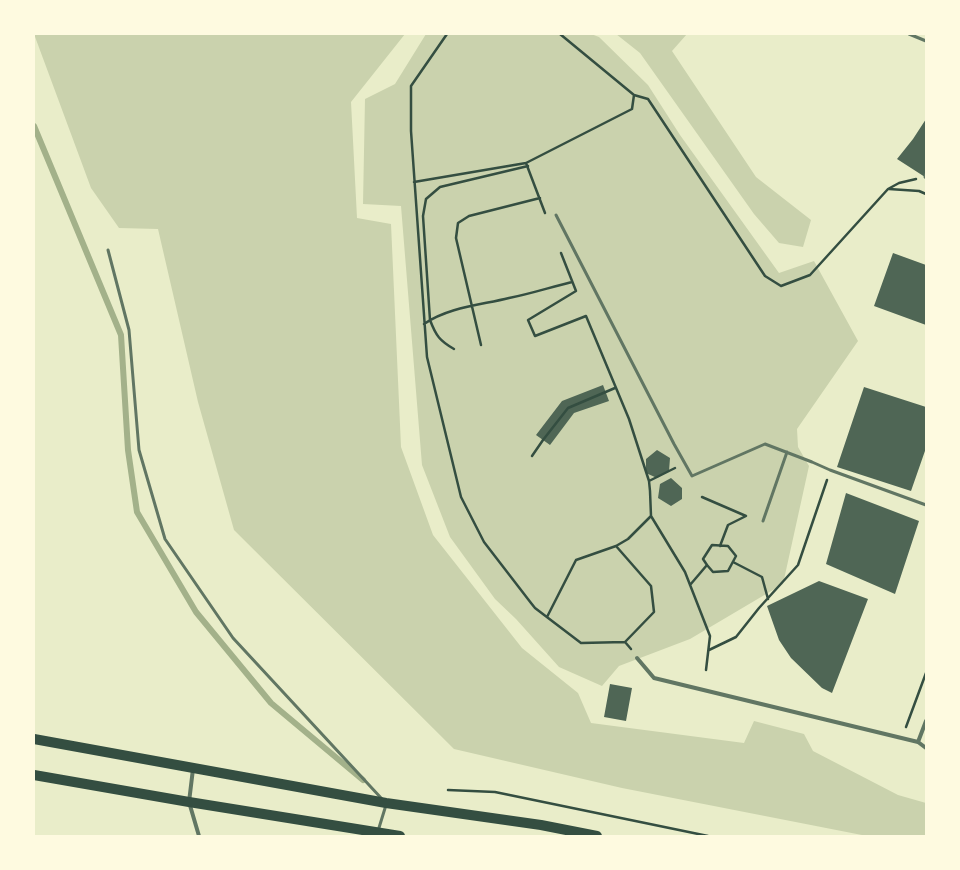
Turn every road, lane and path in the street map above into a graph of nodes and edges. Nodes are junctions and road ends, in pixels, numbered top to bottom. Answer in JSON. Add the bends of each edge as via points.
{"nodes":[{"id":1,"x":447,"y":34,"type":"edge"},
{"id":2,"x":560,"y":34,"type":"edge"},
{"id":3,"x":909,"y":34,"type":"edge"},
{"id":4,"x":926,"y":41,"type":"edge"},
{"id":5,"x":634,"y":96,"type":"junction"},
{"id":6,"x":526,"y":163,"type":"junction"},
{"id":7,"x":528,"y":166,"type":"junction"},
{"id":8,"x":926,"y":176,"type":"edge"},
{"id":9,"x":414,"y":182,"type":"junction"},
{"id":10,"x":888,"y":189,"type":"junction"},
{"id":11,"x":926,"y":194,"type":"edge"},
{"id":12,"x":540,"y":198,"type":"junction"},
{"id":13,"x":556,"y":215,"type":"dead end"},
{"id":14,"x":548,"y":219,"type":"dead end"},
{"id":15,"x":558,"y":247,"type":"dead end"},
{"id":16,"x":108,"y":250,"type":"dead end"},
{"id":17,"x":572,"y":282,"type":"junction"},
{"id":18,"x":472,"y":307,"type":"junction"},
{"id":19,"x":430,"y":320,"type":"junction"},
{"id":20,"x":424,"y":324,"type":"junction"},
{"id":21,"x":481,"y":345,"type":"dead end"},
{"id":22,"x":454,"y":349,"type":"dead end"},
{"id":23,"x":615,"y":388,"type":"junction"},
{"id":24,"x":787,"y":452,"type":"junction"},
{"id":25,"x":532,"y":456,"type":"dead end"},
{"id":26,"x":671,"y":470,"type":"dead end"},
{"id":27,"x":830,"y":470,"type":"junction"},
{"id":28,"x":649,"y":481,"type":"junction"},
{"id":29,"x":702,"y":497,"type":"dead end"},
{"id":30,"x":926,"y":505,"type":"edge"},
{"id":31,"x":650,"y":516,"type":"junction"},
{"id":32,"x":763,"y":521,"type":"dead end"},
{"id":33,"x":616,"y":546,"type":"junction"},
{"id":34,"x":720,"y":546,"type":"junction"},
{"id":35,"x":733,"y":562,"type":"junction"},
{"id":36,"x":707,"y":565,"type":"junction"},
{"id":37,"x":690,"y":585,"type":"junction"},
{"id":38,"x":768,"y":598,"type":"junction"},
{"id":39,"x":547,"y":617,"type":"junction"},
{"id":40,"x":708,"y":650,"type":"junction"},
{"id":41,"x":637,"y":658,"type":"dead end"},
{"id":42,"x":706,"y":670,"type":"dead end"},
{"id":43,"x":926,"y":674,"type":"edge"},
{"id":44,"x":926,"y":722,"type":"edge"},
{"id":45,"x":906,"y":727,"type":"dead end"},
{"id":46,"x":34,"y":739,"type":"edge"},
{"id":47,"x":918,"y":742,"type":"junction"},
{"id":48,"x":926,"y":748,"type":"edge"},
{"id":49,"x":193,"y":768,"type":"junction"},
{"id":50,"x":34,"y":775,"type":"edge"},
{"id":51,"x":448,"y":790,"type":"dead end"},
{"id":52,"x":189,"y":802,"type":"junction"},
{"id":53,"x":386,"y":803,"type":"junction"},
{"id":54,"x":378,"y":833,"type":"junction"},
{"id":55,"x":198,"y":836,"type":"edge"},
{"id":56,"x":400,"y":836,"type":"edge"},
{"id":57,"x":597,"y":836,"type":"edge"},
{"id":58,"x":708,"y":836,"type":"edge"}],
"edges":[{"from":1,"to":9,"type":"path","via":[[411,86]]},
{"from":2,"to":5,"type":"path"},
{"from":3,"to":4,"type":"lane"},
{"from":5,"to":6,"type":"path","via":[[632,109]]},
{"from":5,"to":10,"type":"path","via":[[648,99],[765,276],[781,286],[810,275]]},
{"from":6,"to":7,"type":"path"},
{"from":6,"to":9,"type":"path"},
{"from":7,"to":12,"type":"path"},
{"from":7,"to":19,"type":"path","via":[[440,187],[426,199],[423,216]]},
{"from":8,"to":10,"type":"path"},
{"from":9,"to":20,"type":"path"},
{"from":10,"to":11,"type":"path","via":[[920,191]]},
{"from":12,"to":14,"type":"path"},
{"from":12,"to":18,"type":"path","via":[[469,216],[458,223],[456,238]]},
{"from":13,"to":24,"type":"lane","via":[[692,476],[765,444]]},
{"from":15,"to":17,"type":"path"},
{"from":16,"to":53,"type":"lane","via":[[130,330],[140,450],[165,539],[233,638]]},
{"from":17,"to":18,"type":"path"},
{"from":17,"to":23,"type":"path","via":[[576,291],[528,320],[535,336],[586,316]]},
{"from":18,"to":19,"type":"path"},
{"from":18,"to":21,"type":"path"},
{"from":19,"to":20,"type":"path"},
{"from":19,"to":22,"type":"path","via":[[442,342]]},
{"from":20,"to":39,"type":"path","via":[[427,356],[461,497],[484,542],[530,603]]},
{"from":23,"to":25,"type":"path","via":[[568,408]]},
{"from":23,"to":28,"type":"path","via":[[629,419]]},
{"from":24,"to":27,"type":"lane"},
{"from":24,"to":32,"type":"lane"},
{"from":26,"to":28,"type":"path"},
{"from":27,"to":30,"type":"lane"},
{"from":27,"to":38,"type":"path","via":[[798,565]]},
{"from":28,"to":31,"type":"path"},
{"from":29,"to":34,"type":"path","via":[[746,516],[728,525]]},
{"from":31,"to":33,"type":"path","via":[[628,539]]},
{"from":31,"to":37,"type":"path","via":[[685,572]]},
{"from":33,"to":39,"type":"path","via":[[576,560]]},
{"from":33,"to":39,"type":"path","via":[[651,586],[654,612],[644,624],[625,642],[581,643]]},
{"from":34,"to":35,"type":"path","via":[[728,546],[736,556]]},
{"from":34,"to":36,"type":"path","via":[[712,545],[703,559]]},
{"from":35,"to":36,"type":"path","via":[[728,571],[713,572]]},
{"from":35,"to":38,"type":"path","via":[[762,577]]},
{"from":36,"to":37,"type":"path"},
{"from":37,"to":40,"type":"path","via":[[710,636]]},
{"from":38,"to":40,"type":"path","via":[[736,637]]},
{"from":40,"to":42,"type":"path"},
{"from":41,"to":47,"type":"street","via":[[654,678]]},
{"from":43,"to":45,"type":"path"},
{"from":44,"to":47,"type":"street"},
{"from":46,"to":49,"type":"main road"},
{"from":47,"to":48,"type":"street"},
{"from":49,"to":52,"type":"street"},
{"from":49,"to":53,"type":"main road"},
{"from":50,"to":52,"type":"main road"},
{"from":51,"to":58,"type":"path","via":[[495,792]]},
{"from":52,"to":54,"type":"main road"},
{"from":52,"to":55,"type":"street"},
{"from":53,"to":54,"type":"lane"},
{"from":53,"to":57,"type":"main road","via":[[540,825]]},
{"from":54,"to":56,"type":"main road"}]}
